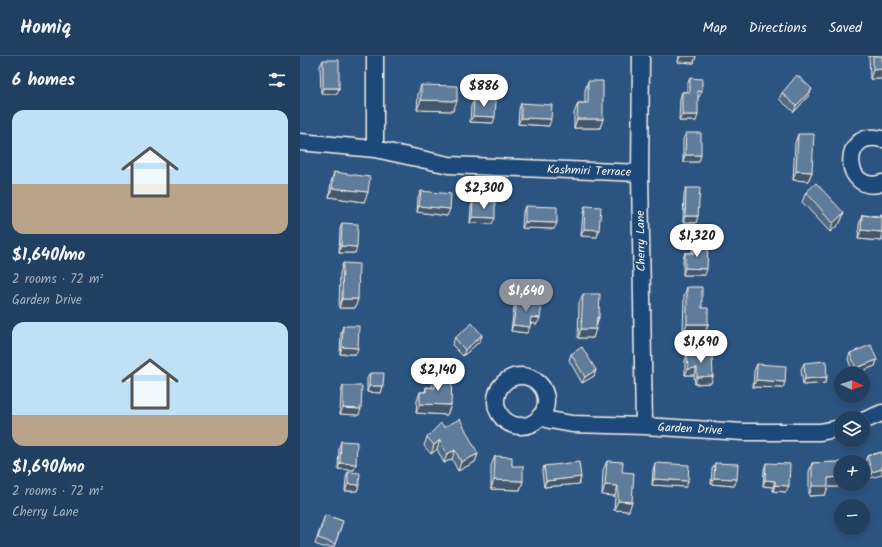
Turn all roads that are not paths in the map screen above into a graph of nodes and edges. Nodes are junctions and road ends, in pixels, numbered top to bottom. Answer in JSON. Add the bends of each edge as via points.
{"nodes":[{"id":1,"x":375,"y":56,"type":"edge"},
{"id":2,"x":642,"y":56,"type":"edge"},
{"id":3,"x":882,"y":139,"type":"edge"},
{"id":4,"x":300,"y":142,"type":"edge"},
{"id":5,"x":375,"y":149,"type":"junction"},
{"id":6,"x":640,"y":173,"type":"junction"},
{"id":7,"x":882,"y":183,"type":"edge"},
{"id":8,"x":882,"y":413,"type":"edge"},
{"id":9,"x":540,"y":416,"type":"dead end"},
{"id":10,"x":870,"y":418,"type":"edge"},
{"id":11,"x":644,"y":426,"type":"junction"},
{"id":12,"x":834,"y":429,"type":"edge"}],
"edges":[{"from":1,"to":5,"type":"street"},
{"from":2,"to":6,"type":"street","name":"Cherry Lane"},
{"from":3,"to":7,"type":"street","via":[[869,137],[863,140],[854,149],[850,162],[859,179],[871,184]]},
{"from":4,"to":5,"type":"street","name":"Kashmiri Terrace"},
{"from":5,"to":6,"type":"street","name":"Kashmiri Terrace","via":[[449,165]]},
{"from":6,"to":11,"type":"street","name":"Cherry Lane"},
{"from":8,"to":10,"type":"street"},
{"from":9,"to":11,"type":"street","name":"Garden Drive","via":[[572,424]]},
{"from":11,"to":12,"type":"street","name":"Garden Drive","via":[[743,432],[820,432]]}]}
